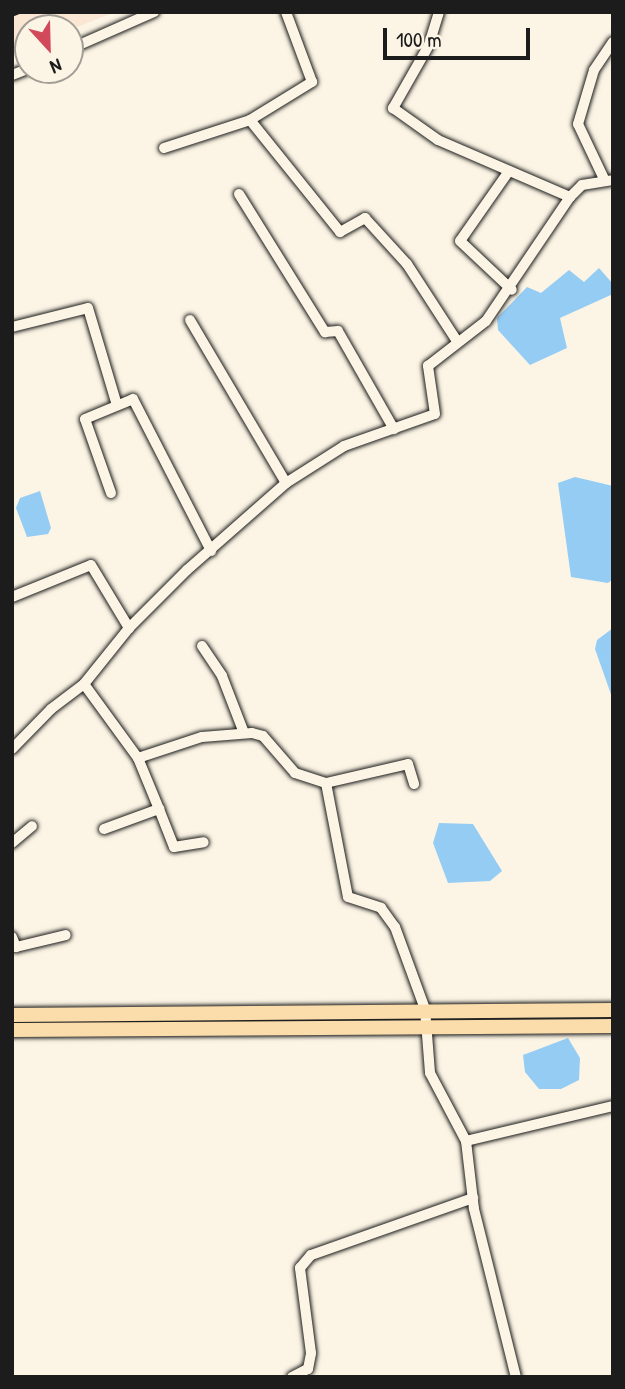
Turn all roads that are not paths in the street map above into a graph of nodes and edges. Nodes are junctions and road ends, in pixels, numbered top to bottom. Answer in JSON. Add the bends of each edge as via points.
{"nodes":[{"id":1,"x":154,"y":12,"type":"edge"},
{"id":2,"x":286,"y":12,"type":"edge"},
{"id":3,"x":439,"y":12,"type":"edge"},
{"id":4,"x":613,"y":42,"type":"edge"},
{"id":5,"x":84,"y":44,"type":"edge"},
{"id":6,"x":250,"y":120,"type":"junction"},
{"id":7,"x":164,"y":148,"type":"dead end"},
{"id":8,"x":509,"y":171,"type":"junction"},
{"id":9,"x":609,"y":180,"type":"edge"},
{"id":10,"x":239,"y":194,"type":"dead end"},
{"id":11,"x":570,"y":197,"type":"junction"},
{"id":12,"x":512,"y":290,"type":"junction"},
{"id":13,"x":190,"y":320,"type":"dead end"},
{"id":14,"x":12,"y":327,"type":"edge"},
{"id":15,"x":457,"y":341,"type":"junction"},
{"id":16,"x":117,"y":405,"type":"junction"},
{"id":17,"x":394,"y":429,"type":"junction"},
{"id":18,"x":286,"y":483,"type":"junction"},
{"id":19,"x":111,"y":493,"type":"dead end"},
{"id":20,"x":211,"y":551,"type":"junction"},
{"id":21,"x":12,"y":597,"type":"edge"},
{"id":22,"x":129,"y":628,"type":"junction"},
{"id":23,"x":202,"y":646,"type":"dead end"},
{"id":24,"x":85,"y":684,"type":"junction"},
{"id":25,"x":244,"y":733,"type":"junction"},
{"id":26,"x":12,"y":749,"type":"edge"},
{"id":27,"x":138,"y":758,"type":"junction"},
{"id":28,"x":326,"y":783,"type":"junction"},
{"id":29,"x":414,"y":784,"type":"dead end"},
{"id":30,"x":159,"y":809,"type":"junction"},
{"id":31,"x":32,"y":827,"type":"dead end"},
{"id":32,"x":104,"y":829,"type":"dead end"},
{"id":33,"x":204,"y":842,"type":"dead end"},
{"id":34,"x":12,"y":843,"type":"edge"},
{"id":35,"x":66,"y":935,"type":"dead end"},
{"id":36,"x":12,"y":937,"type":"edge"},
{"id":37,"x":425,"y":1009,"type":"junction"},
{"id":38,"x":613,"y":1010,"type":"edge"},
{"id":39,"x":12,"y":1015,"type":"edge"},
{"id":40,"x":427,"y":1026,"type":"junction"},
{"id":41,"x":613,"y":1026,"type":"edge"},
{"id":42,"x":12,"y":1030,"type":"edge"},
{"id":43,"x":613,"y":1106,"type":"edge"},
{"id":44,"x":466,"y":1141,"type":"junction"},
{"id":45,"x":473,"y":1198,"type":"junction"},
{"id":46,"x":292,"y":1377,"type":"edge"},
{"id":47,"x":516,"y":1377,"type":"edge"}],
"edges":[{"from":1,"to":5,"type":"street"},
{"from":2,"to":6,"type":"street","via":[[312,82]]},
{"from":3,"to":8,"type":"street","via":[[429,45],[393,108],[438,140]]},
{"from":4,"to":9,"type":"street","via":[[594,70],[579,124]]},
{"from":6,"to":7,"type":"street"},
{"from":6,"to":15,"type":"street","via":[[340,232],[365,218],[407,264]]},
{"from":8,"to":11,"type":"street"},
{"from":8,"to":12,"type":"street","via":[[460,242]]},
{"from":9,"to":11,"type":"street","via":[[582,185]]},
{"from":10,"to":17,"type":"street","via":[[325,332],[338,331]]},
{"from":11,"to":12,"type":"street"},
{"from":12,"to":15,"type":"street","via":[[486,321]]},
{"from":13,"to":18,"type":"street"},
{"from":14,"to":16,"type":"street","via":[[88,309]]},
{"from":15,"to":17,"type":"street","via":[[428,366],[435,414]]},
{"from":16,"to":19,"type":"street","via":[[85,419]]},
{"from":16,"to":20,"type":"street","via":[[133,399]]},
{"from":17,"to":18,"type":"street","via":[[344,446]]},
{"from":18,"to":20,"type":"street"},
{"from":20,"to":22,"type":"street"},
{"from":21,"to":22,"type":"street","via":[[91,565]]},
{"from":22,"to":24,"type":"street"},
{"from":23,"to":25,"type":"street","via":[[222,676]]},
{"from":24,"to":26,"type":"street","via":[[51,709]]},
{"from":24,"to":27,"type":"street"},
{"from":25,"to":27,"type":"street","via":[[202,737]]},
{"from":25,"to":28,"type":"street","via":[[263,736],[295,773]]},
{"from":27,"to":30,"type":"street"},
{"from":28,"to":29,"type":"street","via":[[408,764]]},
{"from":28,"to":37,"type":"street","via":[[348,897],[381,908],[395,927]]},
{"from":30,"to":32,"type":"street"},
{"from":30,"to":33,"type":"street","via":[[174,847]]},
{"from":31,"to":34,"type":"street"},
{"from":35,"to":36,"type":"street","via":[[16,947]]},
{"from":37,"to":38,"type":"main road"},
{"from":37,"to":39,"type":"main road"},
{"from":37,"to":40,"type":"street"},
{"from":40,"to":41,"type":"main road"},
{"from":40,"to":42,"type":"main road"},
{"from":40,"to":44,"type":"street","via":[[430,1073]]},
{"from":43,"to":44,"type":"street"},
{"from":44,"to":45,"type":"street"},
{"from":45,"to":46,"type":"street","via":[[311,1255],[300,1268],[311,1353],[308,1369]]},
{"from":45,"to":47,"type":"street"}]}
